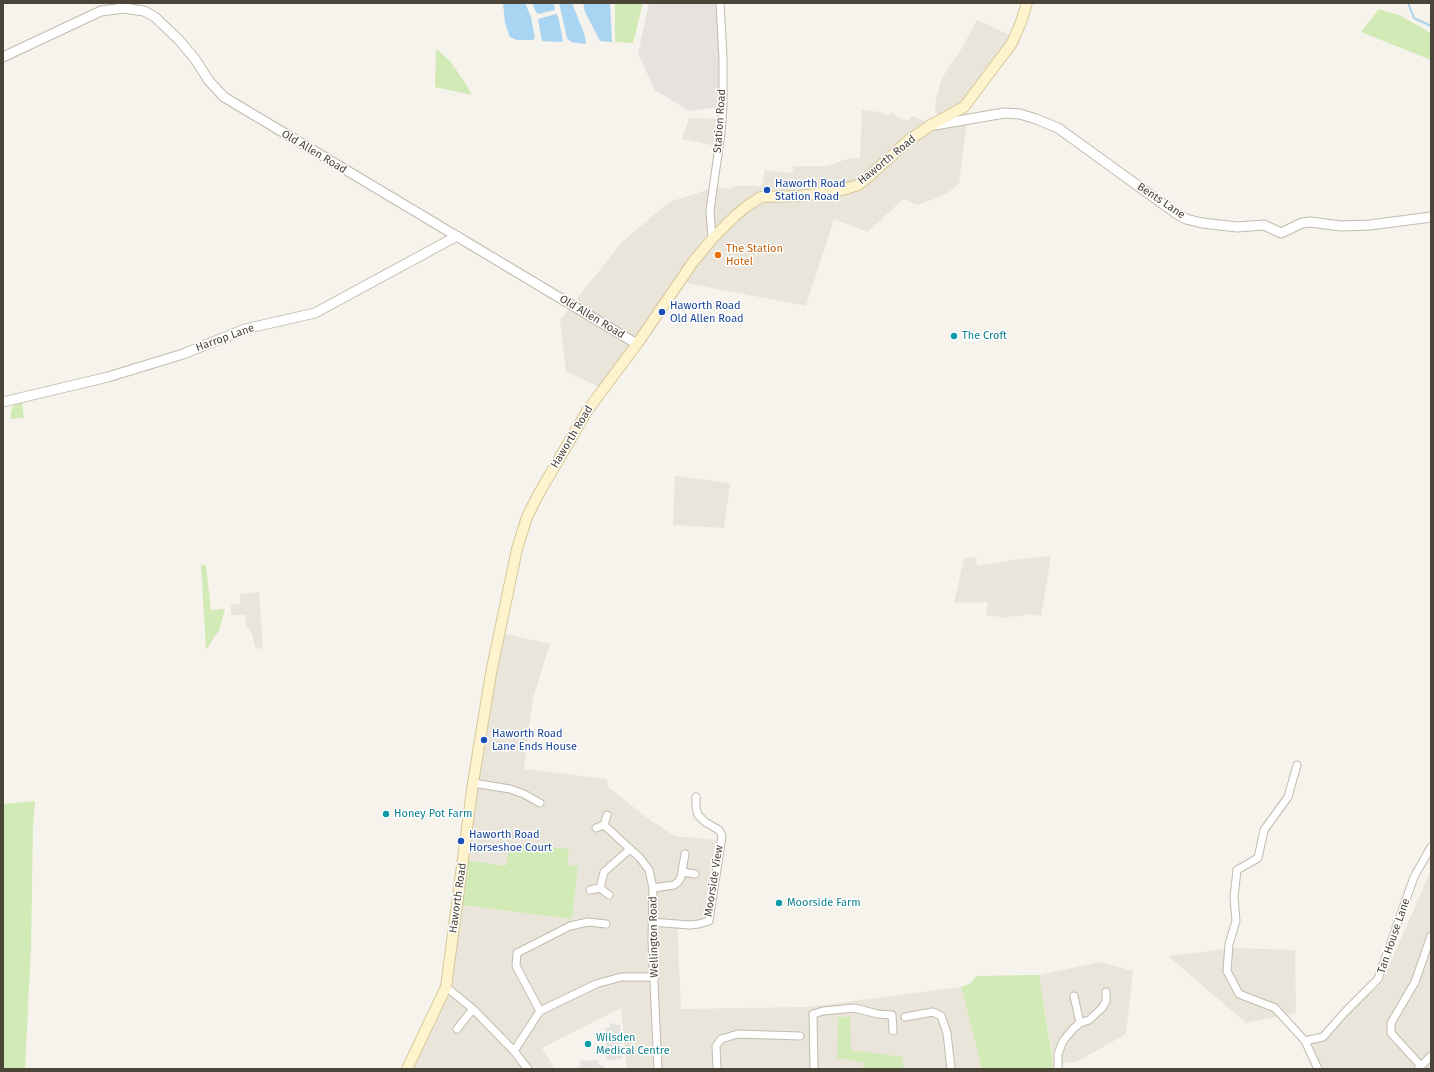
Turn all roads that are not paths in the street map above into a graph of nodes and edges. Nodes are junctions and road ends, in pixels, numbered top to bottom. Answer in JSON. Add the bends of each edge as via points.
{"nodes":[{"id":1,"x":720,"y":3,"type":"edge"},
{"id":2,"x":1027,"y":3,"type":"edge"},
{"id":3,"x":3,"y":57,"type":"edge"},
{"id":4,"x":931,"y":125,"type":"junction"},
{"id":5,"x":1431,"y":217,"type":"edge"},
{"id":6,"x":457,"y":236,"type":"junction"},
{"id":7,"x":712,"y":239,"type":"junction"},
{"id":8,"x":637,"y":344,"type":"junction"},
{"id":9,"x":3,"y":402,"type":"edge"},
{"id":10,"x":1297,"y":765,"type":"dead end"},
{"id":11,"x":473,"y":783,"type":"junction"},
{"id":12,"x":696,"y":797,"type":"dead end"},
{"id":13,"x":540,"y":803,"type":"dead end"},
{"id":14,"x":608,"y":815,"type":"dead end"},
{"id":15,"x":604,"y":825,"type":"junction"},
{"id":16,"x":596,"y":828,"type":"dead end"},
{"id":17,"x":1431,"y":847,"type":"edge"},
{"id":18,"x":630,"y":849,"type":"junction"},
{"id":19,"x":685,"y":854,"type":"dead end"},
{"id":20,"x":682,"y":872,"type":"junction"},
{"id":21,"x":695,"y":874,"type":"dead end"},
{"id":22,"x":600,"y":888,"type":"junction"},
{"id":23,"x":653,"y":888,"type":"junction"},
{"id":24,"x":590,"y":890,"type":"dead end"},
{"id":25,"x":609,"y":895,"type":"dead end"},
{"id":26,"x":652,"y":922,"type":"junction"},
{"id":27,"x":606,"y":924,"type":"dead end"},
{"id":28,"x":1431,"y":936,"type":"edge"},
{"id":29,"x":655,"y":977,"type":"junction"},
{"id":30,"x":446,"y":987,"type":"junction"},
{"id":31,"x":1106,"y":992,"type":"dead end"},
{"id":32,"x":1074,"y":996,"type":"dead end"},
{"id":33,"x":472,"y":1009,"type":"junction"},
{"id":34,"x":540,"y":1011,"type":"junction"},
{"id":35,"x":905,"y":1017,"type":"dead end"},
{"id":36,"x":1080,"y":1023,"type":"junction"},
{"id":37,"x":457,"y":1029,"type":"dead end"},
{"id":38,"x":893,"y":1032,"type":"dead end"},
{"id":39,"x":800,"y":1036,"type":"dead end"},
{"id":40,"x":1304,"y":1041,"type":"junction"},
{"id":41,"x":514,"y":1051,"type":"junction"},
{"id":42,"x":1431,"y":1056,"type":"edge"},
{"id":43,"x":1419,"y":1067,"type":"edge"},
{"id":44,"x":407,"y":1069,"type":"edge"},
{"id":45,"x":528,"y":1069,"type":"edge"},
{"id":46,"x":658,"y":1069,"type":"edge"},
{"id":47,"x":717,"y":1069,"type":"edge"},
{"id":48,"x":814,"y":1069,"type":"edge"},
{"id":49,"x":951,"y":1069,"type":"edge"},
{"id":50,"x":1058,"y":1069,"type":"edge"},
{"id":51,"x":1318,"y":1069,"type":"edge"}],
"edges":[{"from":1,"to":7,"type":"street","name":"Station Road","via":[[723,107],[710,210]]},
{"from":2,"to":4,"type":"main road","name":"Haworth Road","via":[[1012,44],[964,107]]},
{"from":3,"to":6,"type":"street","name":"Old Allen Road","via":[[101,11],[124,8],[144,10],[179,40],[224,97]]},
{"from":4,"to":5,"type":"street","name":"Bents Lane","via":[[1004,113],[1036,119],[1069,135],[1177,214],[1202,223],[1237,227],[1264,225],[1281,233],[1302,222],[1341,226],[1370,225]]},
{"from":4,"to":7,"type":"main road","name":"Haworth Road","via":[[909,140],[858,185],[800,196],[761,198],[747,206]]},
{"from":6,"to":8,"type":"street","name":"Old Allen Road"},
{"from":6,"to":9,"type":"street","name":"Harrop Lane","via":[[315,313],[245,329],[183,354],[108,377]]},
{"from":7,"to":8,"type":"main road","name":"Haworth Road"},
{"from":8,"to":11,"type":"main road","name":"Haworth Road","via":[[587,411],[527,517],[517,549],[499,631]]},
{"from":10,"to":40,"type":"street","via":[[1288,797],[1264,830],[1258,858],[1237,870],[1234,897],[1236,921],[1229,944],[1227,971],[1239,994],[1275,1008]]},
{"from":11,"to":13,"type":"street","via":[[510,789]]},
{"from":11,"to":30,"type":"main road","name":"Haworth Road"},
{"from":12,"to":26,"type":"street","name":"Moorside View","via":[[696,808],[700,818],[719,830],[722,836],[709,921],[689,925]]},
{"from":14,"to":15,"type":"street"},
{"from":15,"to":16,"type":"street"},
{"from":15,"to":18,"type":"street","name":"Wellington Road"},
{"from":17,"to":40,"type":"street","name":"Tan House Lane","via":[[1414,877],[1378,979],[1323,1037]]},
{"from":18,"to":22,"type":"street","via":[[604,872]]},
{"from":18,"to":23,"type":"street","name":"Wellington Road","via":[[649,870]]},
{"from":19,"to":20,"type":"street"},
{"from":20,"to":21,"type":"street"},
{"from":20,"to":23,"type":"street","via":[[676,884]]},
{"from":22,"to":24,"type":"street"},
{"from":22,"to":25,"type":"street"},
{"from":23,"to":26,"type":"street","name":"Wellington Road"},
{"from":26,"to":29,"type":"street","name":"Wellington Road"},
{"from":27,"to":34,"type":"street","via":[[588,922],[570,926],[517,953],[516,966]]},
{"from":28,"to":43,"type":"street","via":[[1415,982],[1391,1023],[1391,1033]]},
{"from":29,"to":34,"type":"street","via":[[621,977],[596,984]]},
{"from":29,"to":46,"type":"street","name":"Wellington Road"},
{"from":30,"to":33,"type":"street"},
{"from":30,"to":44,"type":"main road","name":"Haworth Road"},
{"from":31,"to":36,"type":"street","via":[[1106,1001],[1102,1008],[1089,1020]]},
{"from":32,"to":36,"type":"street"},
{"from":33,"to":37,"type":"street"},
{"from":33,"to":41,"type":"street"},
{"from":34,"to":41,"type":"street"},
{"from":35,"to":49,"type":"street","via":[[933,1012],[941,1016],[947,1033]]},
{"from":36,"to":50,"type":"street","via":[[1063,1041],[1058,1054]]},
{"from":38,"to":48,"type":"street","via":[[892,1015],[854,1008],[813,1014]]},
{"from":39,"to":47,"type":"street","via":[[738,1034],[721,1039],[716,1046]]},
{"from":40,"to":51,"type":"street"},
{"from":41,"to":45,"type":"street"},
{"from":42,"to":43,"type":"street"}]}
